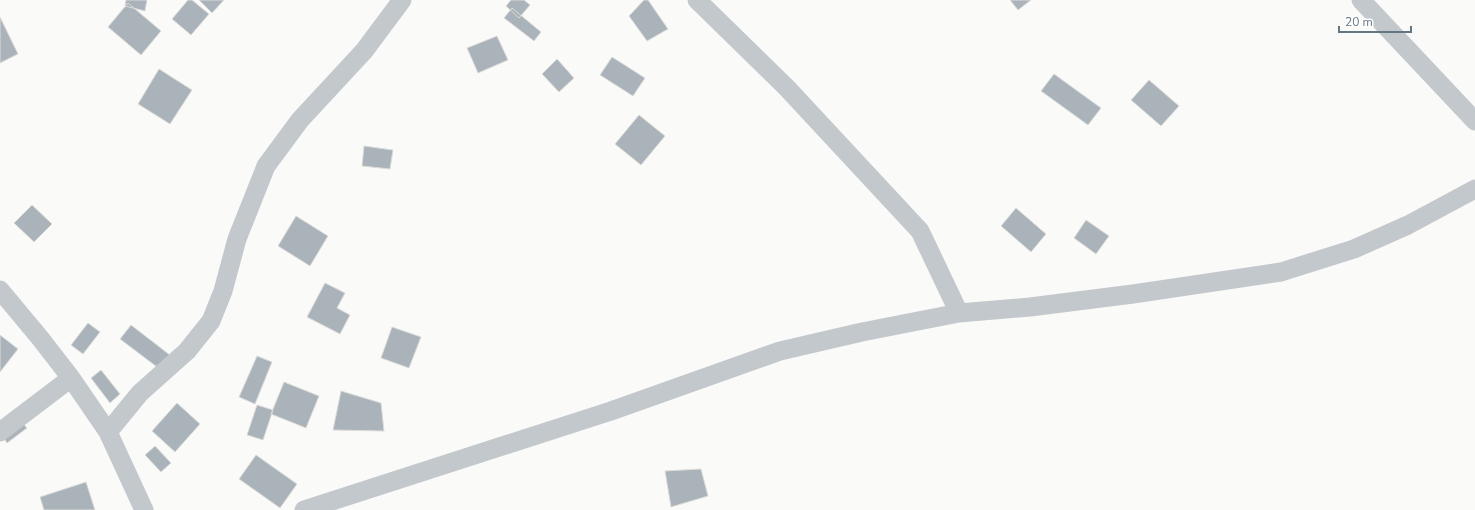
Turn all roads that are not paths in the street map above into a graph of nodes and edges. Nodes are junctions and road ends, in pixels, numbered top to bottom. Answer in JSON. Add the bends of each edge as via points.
{"nodes":[{"id":1,"x":402,"y":0,"type":"edge"},
{"id":2,"x":697,"y":0,"type":"edge"},
{"id":3,"x":1361,"y":0,"type":"edge"},
{"id":4,"x":1475,"y":121,"type":"edge"},
{"id":5,"x":1475,"y":189,"type":"edge"},
{"id":6,"x":0,"y":290,"type":"edge"},
{"id":7,"x":960,"y":313,"type":"junction"},
{"id":8,"x":71,"y":378,"type":"junction"},
{"id":9,"x":0,"y":432,"type":"edge"},
{"id":10,"x":108,"y":432,"type":"junction"},
{"id":11,"x":144,"y":510,"type":"edge"},
{"id":12,"x":304,"y":510,"type":"edge"}],
"edges":[{"from":1,"to":10,"type":"street","via":[[364,51],[300,120],[266,166],[237,239],[212,321],[187,351],[140,393]]},
{"from":2,"to":7,"type":"street","via":[[787,88],[920,231]]},
{"from":3,"to":4,"type":"street"},
{"from":5,"to":7,"type":"street","via":[[1408,225],[1354,249],[1281,272],[1133,294]]},
{"from":6,"to":8,"type":"street"},
{"from":7,"to":12,"type":"street","via":[[780,351],[604,413]]},
{"from":8,"to":9,"type":"street"},
{"from":8,"to":10,"type":"street"},
{"from":10,"to":11,"type":"street"}]}
